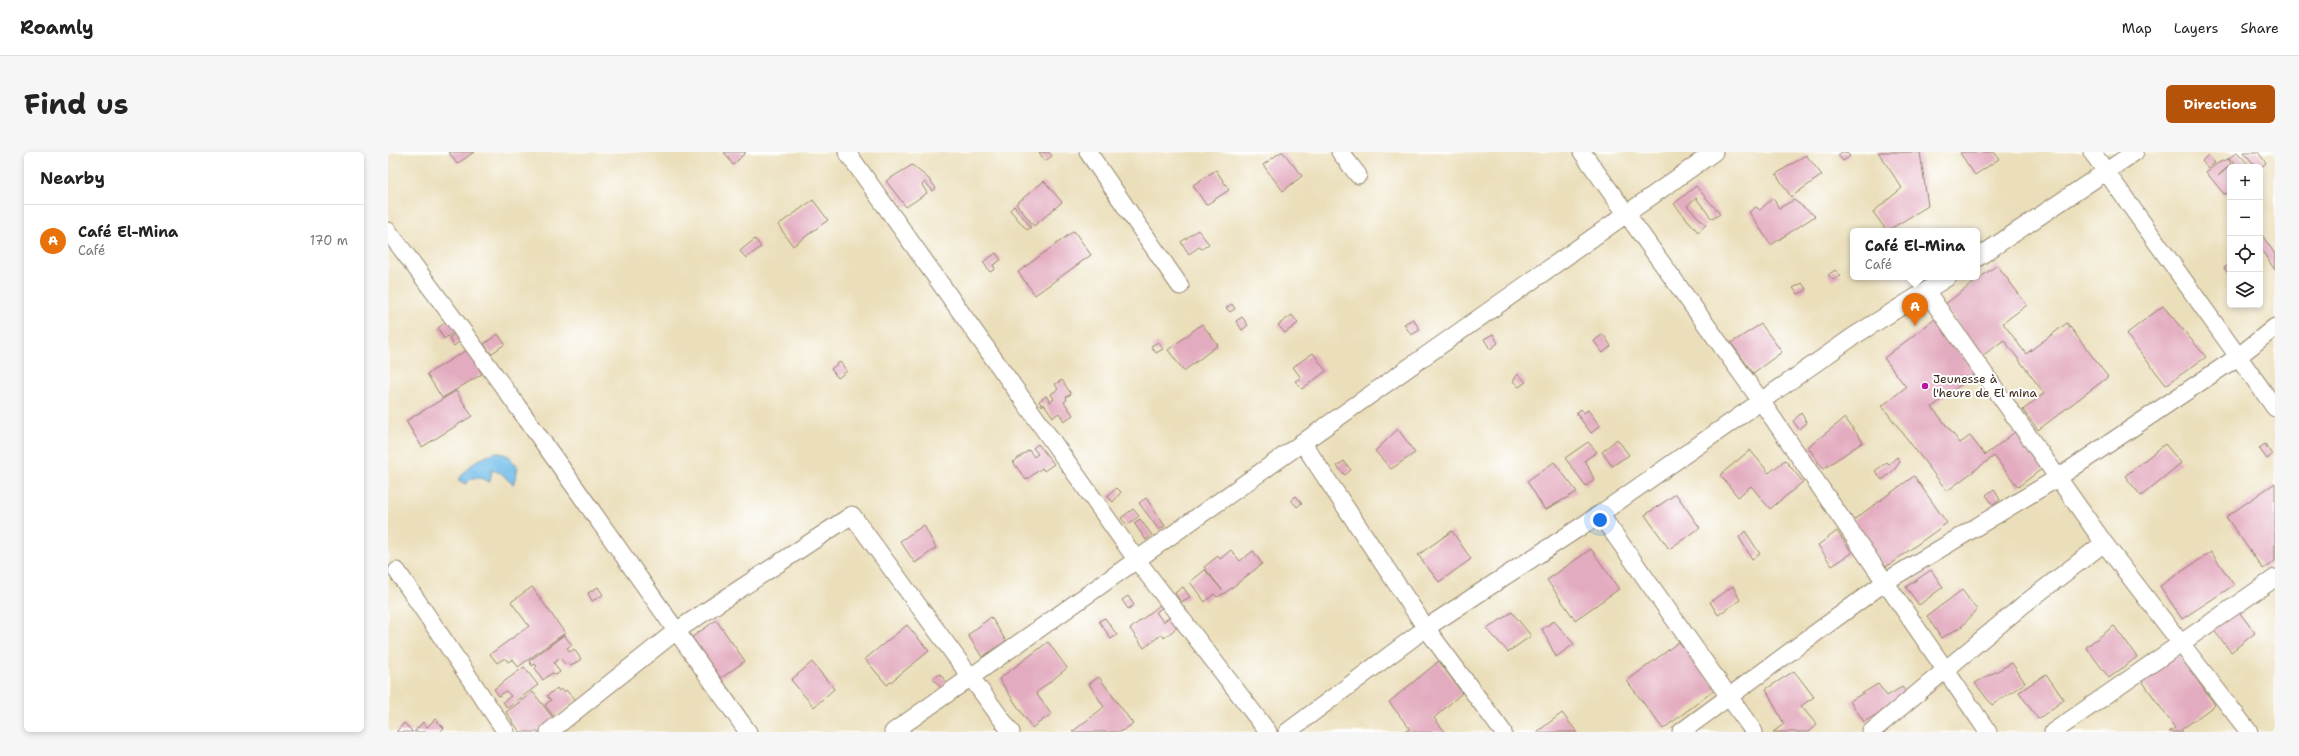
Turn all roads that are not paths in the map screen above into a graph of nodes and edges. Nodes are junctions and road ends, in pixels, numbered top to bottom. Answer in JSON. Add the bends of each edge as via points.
{"nodes":[{"id":1,"x":847,"y":152,"type":"edge"},
{"id":2,"x":1088,"y":152,"type":"edge"},
{"id":3,"x":1340,"y":152,"type":"edge"},
{"id":4,"x":1582,"y":152,"type":"edge"},
{"id":5,"x":1714,"y":152,"type":"edge"},
{"id":6,"x":2092,"y":152,"type":"edge"},
{"id":7,"x":2135,"y":152,"type":"edge"},
{"id":8,"x":2106,"y":173,"type":"junction"},
{"id":9,"x":1358,"y":175,"type":"dead end"},
{"id":10,"x":1625,"y":213,"type":"junction"},
{"id":11,"x":388,"y":231,"type":"edge"},
{"id":12,"x":1980,"y":256,"type":"edge"},
{"id":13,"x":1943,"y":280,"type":"edge"},
{"id":14,"x":1180,"y":286,"type":"dead end"},
{"id":15,"x":1926,"y":291,"type":"junction"},
{"id":16,"x":2275,"y":327,"type":"edge"},
{"id":17,"x":2240,"y":356,"type":"junction"},
{"id":18,"x":1760,"y":401,"type":"junction"},
{"id":19,"x":2275,"y":408,"type":"edge"},
{"id":20,"x":1302,"y":442,"type":"junction"},
{"id":21,"x":2059,"y":477,"type":"junction"},
{"id":22,"x":1600,"y":514,"type":"junction"},
{"id":23,"x":2104,"y":542,"type":"junction"},
{"id":24,"x":1136,"y":559,"type":"junction"},
{"id":25,"x":397,"y":572,"type":"dead end"},
{"id":26,"x":2275,"y":578,"type":"edge"},
{"id":27,"x":1885,"y":582,"type":"junction"},
{"id":28,"x":1426,"y":628,"type":"junction"},
{"id":29,"x":676,"y":631,"type":"junction"},
{"id":30,"x":2181,"y":642,"type":"junction"},
{"id":31,"x":1945,"y":669,"type":"junction"},
{"id":32,"x":971,"y":676,"type":"junction"},
{"id":33,"x":1729,"y":696,"type":"junction"},
{"id":34,"x":506,"y":732,"type":"edge"},
{"id":35,"x":549,"y":732,"type":"edge"},
{"id":36,"x":748,"y":732,"type":"edge"},
{"id":37,"x":893,"y":732,"type":"edge"},
{"id":38,"x":1011,"y":732,"type":"edge"},
{"id":39,"x":1268,"y":732,"type":"edge"},
{"id":40,"x":1287,"y":732,"type":"edge"},
{"id":41,"x":1503,"y":732,"type":"edge"},
{"id":42,"x":1680,"y":732,"type":"edge"},
{"id":43,"x":1754,"y":732,"type":"edge"},
{"id":44,"x":1871,"y":732,"type":"edge"},
{"id":45,"x":1988,"y":732,"type":"edge"},
{"id":46,"x":2053,"y":732,"type":"edge"},
{"id":47,"x":2249,"y":732,"type":"edge"}],
"edges":[{"from":1,"to":24,"type":"street"},
{"from":2,"to":14,"type":"street"},
{"from":3,"to":9,"type":"street"},
{"from":4,"to":10,"type":"street"},
{"from":5,"to":10,"type":"street"},
{"from":6,"to":8,"type":"street"},
{"from":7,"to":8,"type":"street"},
{"from":8,"to":12,"type":"street"},
{"from":8,"to":17,"type":"street"},
{"from":10,"to":18,"type":"street"},
{"from":10,"to":20,"type":"street"},
{"from":11,"to":29,"type":"street","via":[[471,340]]},
{"from":13,"to":15,"type":"street"},
{"from":15,"to":18,"type":"street","via":[[1854,336]]},
{"from":15,"to":21,"type":"street"},
{"from":16,"to":17,"type":"street"},
{"from":17,"to":19,"type":"street"},
{"from":17,"to":21,"type":"street"},
{"from":18,"to":22,"type":"street"},
{"from":18,"to":27,"type":"street"},
{"from":20,"to":24,"type":"street"},
{"from":20,"to":28,"type":"street"},
{"from":21,"to":23,"type":"street"},
{"from":21,"to":27,"type":"street"},
{"from":22,"to":28,"type":"street"},
{"from":22,"to":33,"type":"street"},
{"from":23,"to":30,"type":"street"},
{"from":23,"to":31,"type":"street"},
{"from":24,"to":32,"type":"street"},
{"from":24,"to":39,"type":"street"},
{"from":25,"to":34,"type":"street"},
{"from":26,"to":30,"type":"street"},
{"from":27,"to":31,"type":"street"},
{"from":27,"to":33,"type":"street"},
{"from":28,"to":40,"type":"street"},
{"from":28,"to":41,"type":"street"},
{"from":29,"to":32,"type":"street","via":[[852,515]]},
{"from":29,"to":35,"type":"street"},
{"from":29,"to":36,"type":"street"},
{"from":30,"to":46,"type":"street"},
{"from":30,"to":47,"type":"street"},
{"from":31,"to":44,"type":"street"},
{"from":31,"to":45,"type":"street"},
{"from":32,"to":37,"type":"street"},
{"from":32,"to":38,"type":"street"},
{"from":33,"to":42,"type":"street"},
{"from":33,"to":43,"type":"street"}]}
